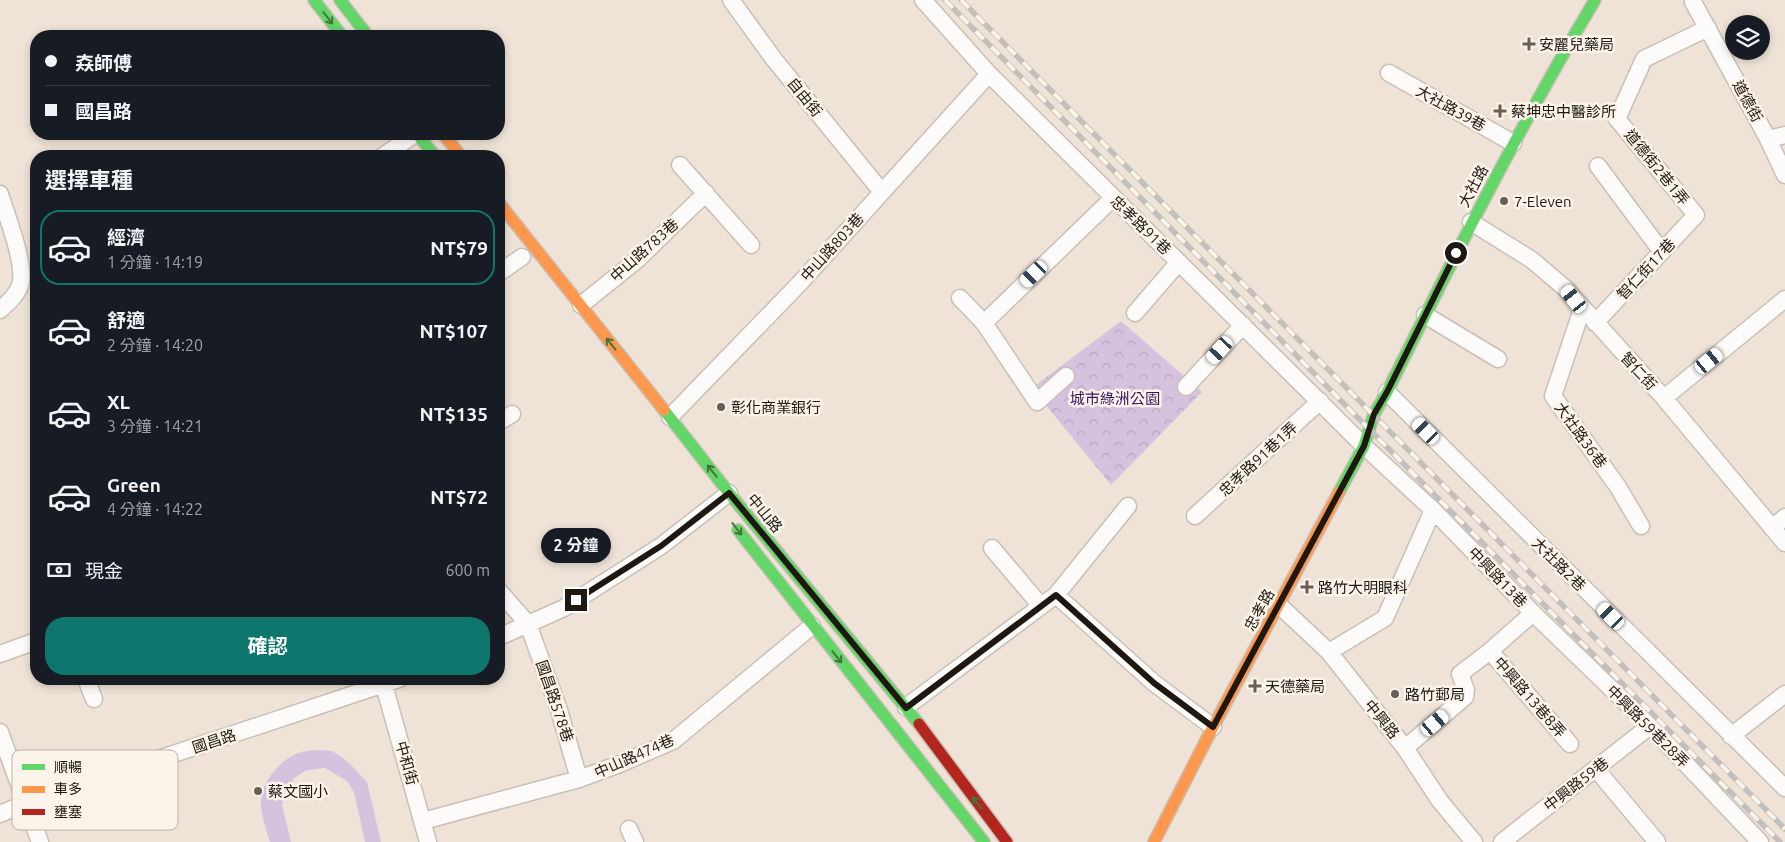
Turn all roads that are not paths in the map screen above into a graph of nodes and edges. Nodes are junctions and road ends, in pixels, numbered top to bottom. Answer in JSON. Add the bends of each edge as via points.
{"nodes":[{"id":1,"x":314,"y":0,"type":"edge"},
{"id":2,"x":340,"y":0,"type":"edge"},
{"id":3,"x":731,"y":0,"type":"edge"},
{"id":4,"x":922,"y":0,"type":"edge"},
{"id":5,"x":1595,"y":0,"type":"edge"},
{"id":6,"x":1695,"y":1,"type":"edge"},
{"id":7,"x":1708,"y":28,"type":"junction"},
{"id":8,"x":337,"y":30,"type":"edge"},
{"id":9,"x":363,"y":30,"type":"edge"},
{"id":10,"x":1389,"y":73,"type":"dead end"},
{"id":11,"x":989,"y":74,"type":"junction"},
{"id":12,"x":1785,"y":135,"type":"edge"},
{"id":13,"x":1768,"y":138,"type":"junction"},
{"id":14,"x":407,"y":140,"type":"edge"},
{"id":15,"x":421,"y":140,"type":"edge"},
{"id":16,"x":448,"y":140,"type":"edge"},
{"id":17,"x":1513,"y":143,"type":"junction"},
{"id":18,"x":392,"y":150,"type":"edge"},
{"id":19,"x":430,"y":150,"type":"edge"},
{"id":20,"x":456,"y":150,"type":"edge"},
{"id":21,"x":680,"y":165,"type":"dead end"},
{"id":22,"x":1598,"y":166,"type":"dead end"},
{"id":23,"x":1785,"y":175,"type":"edge"},
{"id":24,"x":882,"y":192,"type":"junction"},
{"id":25,"x":706,"y":193,"type":"junction"},
{"id":26,"x":0,"y":194,"type":"edge"},
{"id":27,"x":1113,"y":198,"type":"junction"},
{"id":28,"x":505,"y":210,"type":"edge"},
{"id":29,"x":1696,"y":215,"type":"joint"},
{"id":30,"x":1471,"y":222,"type":"junction"},
{"id":31,"x":752,"y":245,"type":"dead end"},
{"id":32,"x":1662,"y":252,"type":"junction"},
{"id":33,"x":522,"y":257,"type":"dead end"},
{"id":34,"x":1178,"y":262,"type":"junction"},
{"id":35,"x":505,"y":269,"type":"edge"},
{"id":36,"x":960,"y":298,"type":"dead end"},
{"id":37,"x":1785,"y":299,"type":"edge"},
{"id":38,"x":581,"y":305,"type":"junction"},
{"id":39,"x":1582,"y":309,"type":"junction"},
{"id":40,"x":0,"y":310,"type":"edge"},
{"id":41,"x":1134,"y":313,"type":"dead end"},
{"id":42,"x":1425,"y":315,"type":"junction"},
{"id":43,"x":984,"y":323,"type":"junction"},
{"id":44,"x":1595,"y":323,"type":"junction"},
{"id":45,"x":1243,"y":325,"type":"junction"},
{"id":46,"x":1498,"y":359,"type":"dead end"},
{"id":47,"x":1066,"y":376,"type":"dead end"},
{"id":48,"x":1186,"y":387,"type":"dead end"},
{"id":49,"x":1387,"y":392,"type":"junction"},
{"id":50,"x":1664,"y":398,"type":"junction"},
{"id":51,"x":1320,"y":401,"type":"junction"},
{"id":52,"x":670,"y":417,"type":"junction"},
{"id":53,"x":1364,"y":446,"type":"junction"},
{"id":54,"x":719,"y":499,"type":"junction"},
{"id":55,"x":1128,"y":506,"type":"dead end"},
{"id":56,"x":1433,"y":510,"type":"junction"},
{"id":57,"x":1195,"y":516,"type":"dead end"},
{"id":58,"x":1785,"y":516,"type":"edge"},
{"id":59,"x":734,"y":524,"type":"dead end"},
{"id":60,"x":1641,"y":526,"type":"dead end"},
{"id":61,"x":1772,"y":528,"type":"junction"},
{"id":62,"x":1785,"y":543,"type":"edge"},
{"id":63,"x":992,"y":548,"type":"dead end"},
{"id":64,"x":1056,"y":595,"type":"junction"},
{"id":65,"x":505,"y":598,"type":"edge"},
{"id":66,"x":1279,"y":605,"type":"junction"},
{"id":67,"x":1041,"y":606,"type":"junction"},
{"id":68,"x":1533,"y":613,"type":"junction"},
{"id":69,"x":528,"y":624,"type":"junction"},
{"id":70,"x":812,"y":626,"type":"junction"},
{"id":71,"x":505,"y":634,"type":"edge"},
{"id":72,"x":30,"y":643,"type":"edge"},
{"id":73,"x":1490,"y":651,"type":"junction"},
{"id":74,"x":1329,"y":652,"type":"junction"},
{"id":75,"x":0,"y":654,"type":"edge"},
{"id":76,"x":90,"y":685,"type":"edge"},
{"id":77,"x":383,"y":685,"type":"edge"},
{"id":78,"x":393,"y":685,"type":"edge"},
{"id":79,"x":1785,"y":694,"type":"edge"},
{"id":80,"x":94,"y":699,"type":"dead end"},
{"id":81,"x":906,"y":708,"type":"junction"},
{"id":82,"x":1650,"y":726,"type":"junction"},
{"id":83,"x":1213,"y":727,"type":"junction"},
{"id":84,"x":0,"y":732,"type":"edge"},
{"id":85,"x":1731,"y":736,"type":"junction"},
{"id":86,"x":1570,"y":744,"type":"dead end"},
{"id":87,"x":1406,"y":748,"type":"junction"},
{"id":88,"x":178,"y":753,"type":"edge"},
{"id":89,"x":12,"y":765,"type":"edge"},
{"id":90,"x":1596,"y":769,"type":"junction"},
{"id":91,"x":579,"y":779,"type":"junction"},
{"id":92,"x":1785,"y":788,"type":"edge"},
{"id":93,"x":12,"y":809,"type":"edge"},
{"id":94,"x":0,"y":814,"type":"edge"},
{"id":95,"x":423,"y":821,"type":"junction"},
{"id":96,"x":36,"y":830,"type":"edge"},
{"id":97,"x":40,"y":842,"type":"edge"},
{"id":98,"x":428,"y":842,"type":"edge"},
{"id":99,"x":984,"y":842,"type":"edge"},
{"id":100,"x":1007,"y":842,"type":"edge"},
{"id":101,"x":1154,"y":842,"type":"edge"},
{"id":102,"x":1474,"y":842,"type":"edge"},
{"id":103,"x":1502,"y":842,"type":"edge"},
{"id":104,"x":1657,"y":842,"type":"edge"},
{"id":105,"x":1760,"y":842,"type":"edge"}],
"edges":[{"from":1,"to":8,"type":"main road","one_way":true},
{"from":2,"to":9,"type":"main road"},
{"from":3,"to":24,"type":"street","name":"自由街","via":[[773,58]]},
{"from":4,"to":11,"type":"street","name":"忠孝路91巷"},
{"from":5,"to":17,"type":"main road","name":"大社路"},
{"from":6,"to":7,"type":"street","name":"道德街"},
{"from":7,"to":13,"type":"street","name":"道德街"},
{"from":7,"to":29,"type":"street","name":"道德街2巷1弄","via":[[1644,59],[1617,119]]},
{"from":10,"to":17,"type":"street","name":"大社路39巷"},
{"from":11,"to":24,"type":"street","name":"中山路803巷"},
{"from":11,"to":27,"type":"street","name":"忠孝路91巷"},
{"from":12,"to":13,"type":"street"},
{"from":13,"to":23,"type":"street","name":"道德街"},
{"from":14,"to":18,"type":"street"},
{"from":15,"to":19,"type":"main road"},
{"from":16,"to":20,"type":"main road"},
{"from":17,"to":30,"type":"main road","name":"大社路"},
{"from":21,"to":25,"type":"street"},
{"from":22,"to":32,"type":"street"},
{"from":24,"to":52,"type":"street","name":"中山路803巷"},
{"from":25,"to":31,"type":"street"},
{"from":25,"to":38,"type":"street","name":"中山路783巷","via":[[638,259]]},
{"from":26,"to":40,"type":"street","via":[[20,262],[21,284],[10,302]]},
{"from":27,"to":34,"type":"street","name":"忠孝路91巷"},
{"from":27,"to":43,"type":"street"},
{"from":28,"to":38,"type":"main road","name":"中山路"},
{"from":29,"to":32,"type":"street","name":"智仁街17巷"},
{"from":30,"to":39,"type":"street","name":"智仁街","via":[[1532,260],[1566,289]]},
{"from":30,"to":42,"type":"main road","name":"大社路"},
{"from":32,"to":44,"type":"street","name":"智仁街17巷"},
{"from":33,"to":35,"type":"street"},
{"from":34,"to":41,"type":"street"},
{"from":34,"to":45,"type":"street","name":"忠孝路91巷"},
{"from":36,"to":43,"type":"street"},
{"from":37,"to":50,"type":"street"},
{"from":52,"to":38,"type":"main road","name":"中山路","one_way":true},
{"from":39,"to":44,"type":"street","name":"智仁街"},
{"from":39,"to":60,"type":"street","name":"大社路36巷","via":[[1553,396],[1618,487]]},
{"from":42,"to":46,"type":"street"},
{"from":42,"to":49,"type":"main road","name":"大社路"},
{"from":43,"to":47,"type":"street","via":[[1037,402]]},
{"from":44,"to":50,"type":"street","name":"智仁街"},
{"from":45,"to":48,"type":"street"},
{"from":45,"to":51,"type":"street","name":"忠孝路91巷"},
{"from":49,"to":53,"type":"main road","name":"忠孝路","via":[[1374,414]]},
{"from":49,"to":85,"type":"street","name":"大社路2巷"},
{"from":50,"to":61,"type":"street","name":"智仁街"},
{"from":51,"to":53,"type":"street","name":"忠孝路91巷"},
{"from":51,"to":57,"type":"street","name":"忠孝路91巷1弄"},
{"from":54,"to":52,"type":"main road","name":"中山路","one_way":true},
{"from":53,"to":56,"type":"street","name":"中興路13巷"},
{"from":53,"to":66,"type":"main road","name":"忠孝路"},
{"from":54,"to":69,"type":"street","via":[[661,546],[564,608]]},
{"from":54,"to":81,"type":"main road","name":"中山路"},
{"from":55,"to":64,"type":"street"},
{"from":56,"to":68,"type":"street","name":"中興路13巷"},
{"from":56,"to":74,"type":"street","via":[[1385,618]]},
{"from":58,"to":61,"type":"street"},
{"from":59,"to":70,"type":"main road","name":"中山路","one_way":true},
{"from":61,"to":62,"type":"street","name":"智仁街"},
{"from":63,"to":67,"type":"street"},
{"from":64,"to":67,"type":"street"},
{"from":64,"to":83,"type":"street","via":[[1154,683]]},
{"from":65,"to":69,"type":"street"},
{"from":66,"to":74,"type":"street","name":"中興路"},
{"from":66,"to":83,"type":"main road","name":"忠孝路"},
{"from":67,"to":81,"type":"street"},
{"from":68,"to":73,"type":"street","name":"中興路13巷"},
{"from":68,"to":82,"type":"street","name":"中興路59巷28弄"},
{"from":69,"to":71,"type":"street"},
{"from":69,"to":91,"type":"street","name":"國昌路578巷","via":[[560,710]]},
{"from":70,"to":91,"type":"street","name":"中山路474巷","via":[[673,741]]},
{"from":70,"to":99,"type":"main road","name":"中山路","one_way":true},
{"from":72,"to":75,"type":"street"},
{"from":73,"to":86,"type":"street","name":"中興路13巷8弄"},
{"from":73,"to":87,"type":"street","name":"中興路13巷","via":[[1460,674],[1465,697]]},
{"from":74,"to":87,"type":"street","name":"中興路"},
{"from":76,"to":80,"type":"street"},
{"from":77,"to":88,"type":"street","name":"國昌路"},
{"from":78,"to":95,"type":"street","name":"中和街"},
{"from":79,"to":85,"type":"street"},
{"from":100,"to":81,"type":"main road","name":"中山路","one_way":true},
{"from":82,"to":90,"type":"street","name":"中興路59巷"},
{"from":82,"to":105,"type":"street","name":"中興路59巷28弄"},
{"from":83,"to":101,"type":"main road","name":"忠孝路"},
{"from":84,"to":89,"type":"street"},
{"from":85,"to":92,"type":"street","name":"大社路2巷"},
{"from":87,"to":102,"type":"street","name":"中興路","via":[[1440,801]]},
{"from":90,"to":103,"type":"street","name":"中興路59巷"},
{"from":90,"to":104,"type":"street"},
{"from":91,"to":95,"type":"street","name":"中山路474巷"},
{"from":93,"to":94,"type":"street","name":"國昌路"},
{"from":95,"to":98,"type":"street","name":"中和街"},
{"from":96,"to":97,"type":"street"}]}
